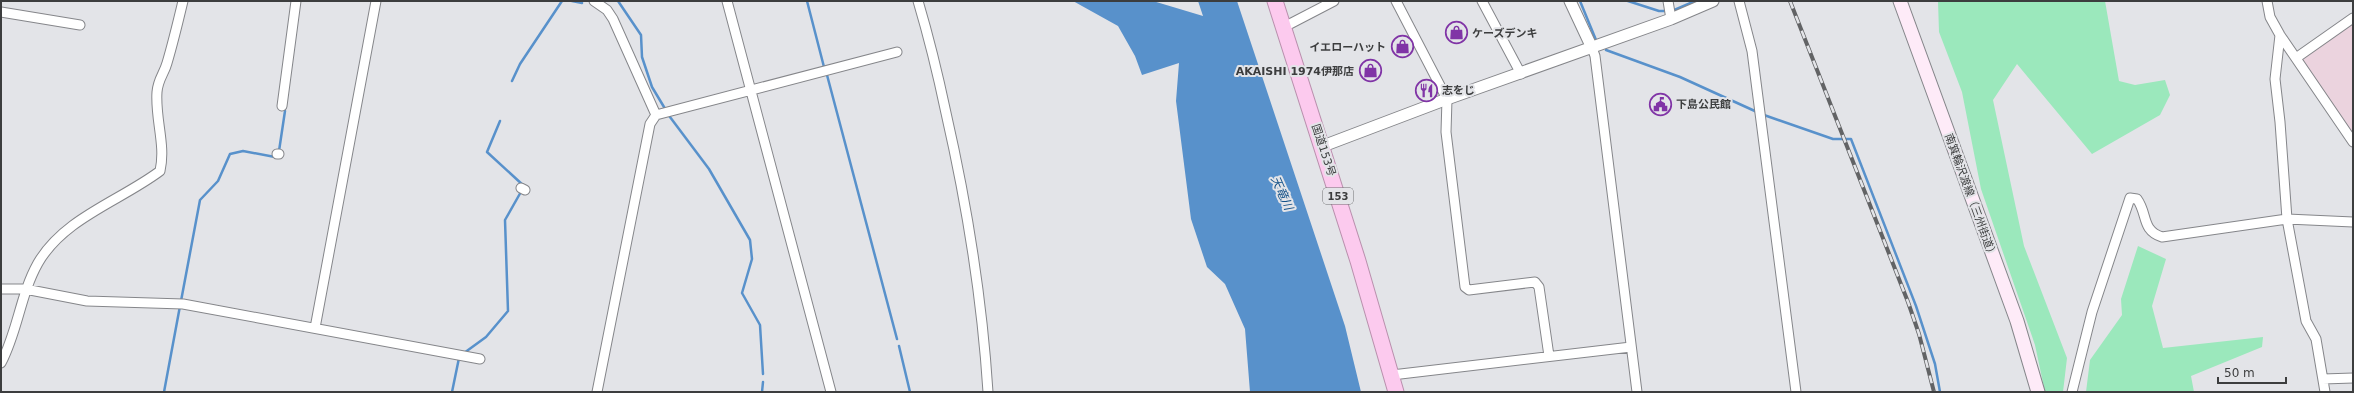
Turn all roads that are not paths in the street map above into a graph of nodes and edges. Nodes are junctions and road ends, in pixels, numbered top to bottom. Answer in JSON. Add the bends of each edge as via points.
{"nodes":[{"id":1,"x":183,"y":1,"type":"edge"},
{"id":2,"x":296,"y":1,"type":"edge"},
{"id":3,"x":376,"y":1,"type":"edge"},
{"id":4,"x":594,"y":1,"type":"edge"},
{"id":5,"x":727,"y":1,"type":"edge"},
{"id":6,"x":918,"y":1,"type":"edge"},
{"id":7,"x":1274,"y":1,"type":"edge"},
{"id":8,"x":1334,"y":1,"type":"edge"},
{"id":9,"x":1396,"y":1,"type":"edge"},
{"id":10,"x":1482,"y":1,"type":"edge"},
{"id":11,"x":1570,"y":1,"type":"edge"},
{"id":12,"x":1713,"y":1,"type":"edge"},
{"id":13,"x":1739,"y":1,"type":"edge"},
{"id":14,"x":1900,"y":1,"type":"edge"},
{"id":15,"x":2267,"y":1,"type":"edge"},
{"id":16,"x":1670,"y":10,"type":"edge"},
{"id":17,"x":1,"y":12,"type":"edge"},
{"id":18,"x":2353,"y":18,"type":"edge"},
{"id":19,"x":80,"y":25,"type":"dead end"},
{"id":20,"x":1284,"y":26,"type":"junction"},
{"id":21,"x":2280,"y":35,"type":"junction"},
{"id":22,"x":1592,"y":48,"type":"junction"},
{"id":23,"x":897,"y":52,"type":"dead end"},
{"id":24,"x":2296,"y":58,"type":"junction"},
{"id":25,"x":1520,"y":74,"type":"junction"},
{"id":26,"x":750,"y":91,"type":"junction"},
{"id":27,"x":1447,"y":99,"type":"junction"},
{"id":28,"x":282,"y":106,"type":"dead end"},
{"id":29,"x":662,"y":113,"type":"junction"},
{"id":30,"x":2353,"y":142,"type":"edge"},
{"id":31,"x":1323,"y":146,"type":"junction"},
{"id":32,"x":2288,"y":219,"type":"junction"},
{"id":33,"x":2353,"y":222,"type":"edge"},
{"id":34,"x":1,"y":289,"type":"edge"},
{"id":35,"x":25,"y":289,"type":"junction"},
{"id":36,"x":315,"y":328,"type":"junction"},
{"id":37,"x":1631,"y":346,"type":"junction"},
{"id":38,"x":1549,"y":356,"type":"junction"},
{"id":39,"x":480,"y":359,"type":"dead end"},
{"id":40,"x":1,"y":363,"type":"edge"},
{"id":41,"x":1392,"y":375,"type":"junction"},
{"id":42,"x":2353,"y":378,"type":"edge"},
{"id":43,"x":2323,"y":379,"type":"junction"},
{"id":44,"x":597,"y":392,"type":"edge"},
{"id":45,"x":830,"y":392,"type":"edge"},
{"id":46,"x":988,"y":392,"type":"edge"},
{"id":47,"x":1396,"y":392,"type":"edge"},
{"id":48,"x":1637,"y":392,"type":"edge"},
{"id":49,"x":1796,"y":392,"type":"edge"},
{"id":50,"x":2038,"y":392,"type":"edge"},
{"id":51,"x":2072,"y":392,"type":"edge"},
{"id":52,"x":2325,"y":392,"type":"edge"}],
"edges":[{"from":1,"to":35,"type":"street","via":[[173,45],[157,92],[163,157],[160,171],[60,235],[37,264]]},
{"from":2,"to":28,"type":"street"},
{"from":3,"to":36,"type":"street"},
{"from":4,"to":29,"type":"street","via":[[607,10],[613,19]]},
{"from":5,"to":26,"type":"street"},
{"from":6,"to":46,"type":"street","via":[[942,94],[969,223],[985,342]]},
{"from":7,"to":20,"type":"highway","name":"国道153号","number":"153"},
{"from":8,"to":20,"type":"street"},
{"from":9,"to":27,"type":"street"},
{"from":10,"to":25,"type":"street"},
{"from":11,"to":22,"type":"street"},
{"from":12,"to":16,"type":"street"},
{"from":13,"to":49,"type":"street","via":[[1752,51]]},
{"from":14,"to":50,"type":"main road","name":"南箕輪沢渡線（三州街道）","via":[[2017,321]]},
{"from":15,"to":21,"type":"street","via":[[2270,17]]},
{"from":16,"to":22,"type":"street"},
{"from":17,"to":19,"type":"street"},
{"from":18,"to":24,"type":"street"},
{"from":20,"to":31,"type":"highway","name":"国道153号","number":"153"},
{"from":21,"to":24,"type":"street"},
{"from":21,"to":32,"type":"street","via":[[2275,79]]},
{"from":22,"to":25,"type":"street"},
{"from":22,"to":37,"type":"street"},
{"from":23,"to":26,"type":"street"},
{"from":24,"to":30,"type":"street"},
{"from":25,"to":27,"type":"street"},
{"from":26,"to":29,"type":"street"},
{"from":26,"to":45,"type":"street"},
{"from":27,"to":31,"type":"street"},
{"from":27,"to":38,"type":"street","via":[[1446,132],[1465,287],[1469,290],[1535,282],[1539,287]]},
{"from":29,"to":44,"type":"street","via":[[650,124]]},
{"from":31,"to":41,"type":"highway","name":"国道153号","number":"153"},
{"from":32,"to":33,"type":"street"},
{"from":32,"to":43,"type":"street","via":[[2306,321],[2316,339]]},
{"from":32,"to":51,"type":"street","via":[[2162,237],[2152,234],[2146,224],[2141,205],[2137,199],[2130,198],[2092,312]]},
{"from":34,"to":35,"type":"street"},
{"from":35,"to":36,"type":"street","via":[[87,301],[181,303]]},
{"from":35,"to":40,"type":"street","via":[[15,331]]},
{"from":36,"to":39,"type":"street"},
{"from":37,"to":38,"type":"street"},
{"from":37,"to":48,"type":"street"},
{"from":38,"to":41,"type":"street"},
{"from":41,"to":47,"type":"highway","name":"国道153号","number":"153"},
{"from":42,"to":43,"type":"street"},
{"from":43,"to":52,"type":"street"}]}
